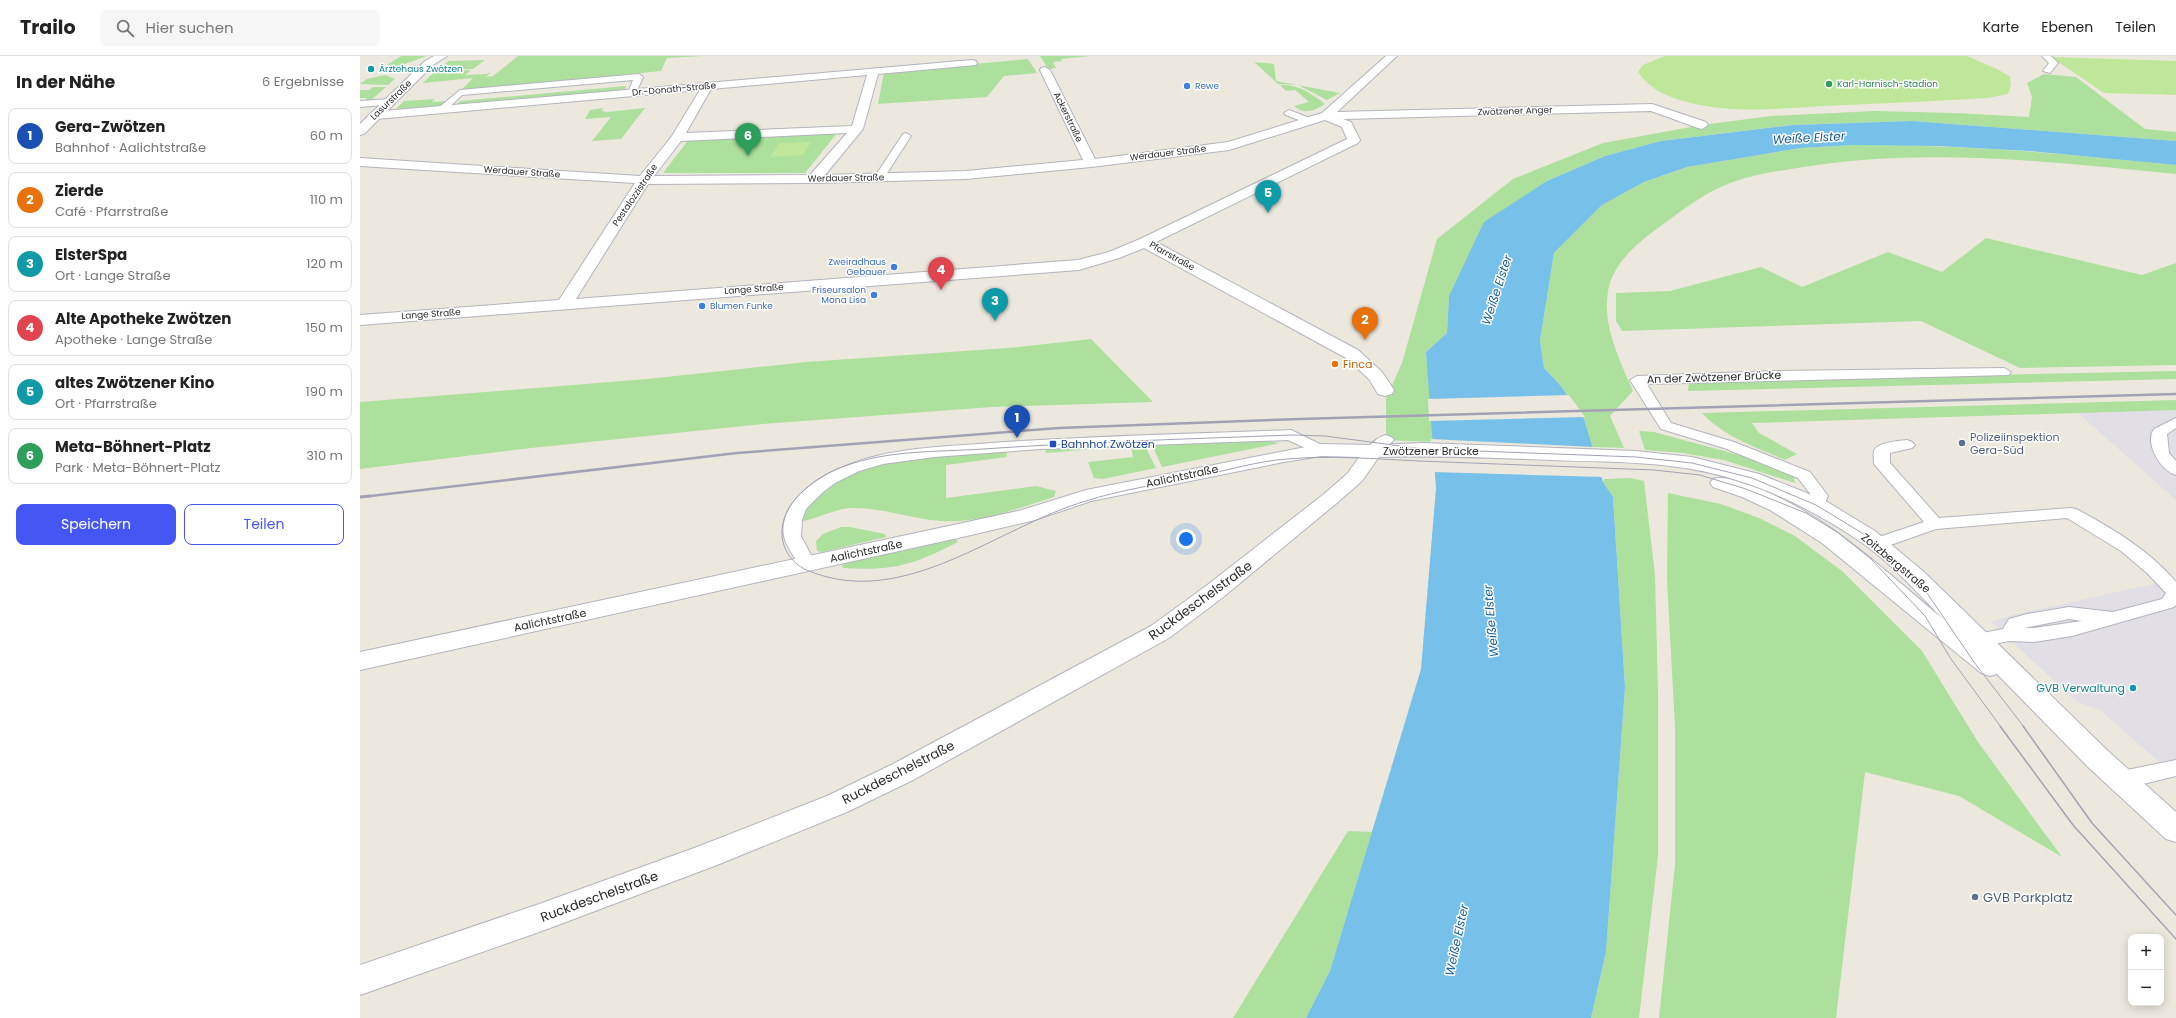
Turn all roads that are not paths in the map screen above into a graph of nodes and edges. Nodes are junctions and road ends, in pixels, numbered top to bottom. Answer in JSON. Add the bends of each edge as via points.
{"nodes":[{"id":1,"x":442,"y":56,"type":"edge"},
{"id":2,"x":1392,"y":56,"type":"edge"},
{"id":3,"x":2046,"y":56,"type":"edge"},
{"id":4,"x":972,"y":63,"type":"dead end"},
{"id":5,"x":1046,"y":70,"type":"dead end"},
{"id":6,"x":873,"y":72,"type":"junction"},
{"id":7,"x":2046,"y":72,"type":"dead end"},
{"id":8,"x":707,"y":86,"type":"junction"},
{"id":9,"x":632,"y":93,"type":"junction"},
{"id":10,"x":390,"y":102,"type":"junction"},
{"id":11,"x":360,"y":104,"type":"edge"},
{"id":12,"x":442,"y":109,"type":"junction"},
{"id":13,"x":1289,"y":113,"type":"dead end"},
{"id":14,"x":376,"y":115,"type":"junction"},
{"id":15,"x":1326,"y":116,"type":"junction"},
{"id":16,"x":1309,"y":121,"type":"junction"},
{"id":17,"x":1702,"y":125,"type":"dead end"},
{"id":18,"x":857,"y":130,"type":"junction"},
{"id":19,"x":360,"y":131,"type":"edge"},
{"id":20,"x":906,"y":136,"type":"dead end"},
{"id":21,"x":677,"y":137,"type":"junction"},
{"id":22,"x":360,"y":162,"type":"edge"},
{"id":23,"x":1091,"y":163,"type":"junction"},
{"id":24,"x":879,"y":178,"type":"junction"},
{"id":25,"x":814,"y":179,"type":"junction"},
{"id":26,"x":644,"y":180,"type":"junction"},
{"id":27,"x":1145,"y":242,"type":"junction"},
{"id":28,"x":564,"y":304,"type":"junction"},
{"id":29,"x":360,"y":320,"type":"edge"},
{"id":30,"x":2004,"y":372,"type":"dead end"},
{"id":31,"x":1385,"y":390,"type":"dead end"},
{"id":32,"x":2176,"y":422,"type":"edge"},
{"id":33,"x":1907,"y":445,"type":"dead end"},
{"id":34,"x":1380,"y":446,"type":"junction"},
{"id":35,"x":1321,"y":450,"type":"junction"},
{"id":36,"x":1638,"y":464,"type":"junction"},
{"id":37,"x":2176,"y":470,"type":"edge"},
{"id":38,"x":1816,"y":505,"type":"junction"},
{"id":39,"x":1935,"y":524,"type":"junction"},
{"id":40,"x":1876,"y":544,"type":"junction"},
{"id":41,"x":804,"y":559,"type":"dead end"},
{"id":42,"x":1979,"y":640,"type":"junction"},
{"id":43,"x":360,"y":661,"type":"edge"},
{"id":44,"x":2068,"y":729,"type":"junction"},
{"id":45,"x":2176,"y":768,"type":"edge"},
{"id":46,"x":2122,"y":780,"type":"junction"},
{"id":47,"x":2176,"y":830,"type":"edge"},
{"id":48,"x":360,"y":980,"type":"edge"}],
"edges":[{"from":1,"to":10,"type":"street","name":"Lasurstraße","via":[[429,64]]},
{"from":2,"to":15,"type":"street"},
{"from":3,"to":7,"type":"lane","via":[[2054,62]]},
{"from":4,"to":6,"type":"street","name":"Dr.-Donath-Straße"},
{"from":5,"to":23,"type":"street","name":"Ackerstraße"},
{"from":6,"to":8,"type":"street","name":"Dr.-Donath-Straße"},
{"from":6,"to":18,"type":"street"},
{"from":8,"to":9,"type":"street","name":"Dr.-Donath-Straße","via":[[648,89]]},
{"from":8,"to":21,"type":"street","name":"Pestalozzistraße"},
{"from":9,"to":12,"type":"street","name":"Dr.-Donath-Straße"},
{"from":9,"to":12,"type":"lane","via":[[639,77],[460,93]]},
{"from":10,"to":11,"type":"lane"},
{"from":10,"to":14,"type":"street","name":"Lasurstraße"},
{"from":12,"to":14,"type":"street","name":"Dr.-Donath-Straße"},
{"from":13,"to":16,"type":"lane"},
{"from":14,"to":19,"type":"street","name":"Lasurstraße"},
{"from":15,"to":16,"type":"street","name":"Werdauer Straße"},
{"from":15,"to":17,"type":"street","name":"Zwötzener Anger","via":[[1652,107]]},
{"from":15,"to":27,"type":"street","name":"Pfarrstraße","via":[[1347,125],[1354,140]]},
{"from":16,"to":23,"type":"street","name":"Werdauer Straße","via":[[1228,146]]},
{"from":18,"to":21,"type":"street"},
{"from":18,"to":25,"type":"street"},
{"from":20,"to":24,"type":"lane"},
{"from":21,"to":26,"type":"street","name":"Pestalozzistraße"},
{"from":22,"to":26,"type":"street","name":"Werdauer Straße"},
{"from":23,"to":24,"type":"street","name":"Werdauer Straße","via":[[966,175]]},
{"from":24,"to":25,"type":"street","name":"Werdauer Straße"},
{"from":25,"to":26,"type":"street","name":"Werdauer Straße"},
{"from":26,"to":28,"type":"street","name":"Pestalozzistraße"},
{"from":27,"to":28,"type":"street","name":"Lange Straße","via":[[1114,255],[1079,265]]},
{"from":27,"to":31,"type":"street","name":"Pfarrstraße","via":[[1352,354],[1376,376]]},
{"from":28,"to":29,"type":"street","name":"Lange Straße"},
{"from":30,"to":38,"type":"lane","name":"An der Zwötzener Brücke","via":[[1637,380],[1666,426],[1729,445],[1804,475],[1820,496]]},
{"from":32,"to":37,"type":"lane","via":[[2159,432],[2161,454]]},
{"from":33,"to":39,"type":"lane","via":[[1893,446],[1882,451],[1882,464]]},
{"from":34,"to":35,"type":"street","name":"Aalichtstraße"},
{"from":34,"to":36,"type":"street","name":"Zwötzener Brücke","via":[[1424,455]]},
{"from":34,"to":48,"type":"street","name":"Ruckdeschelstraße","via":[[1355,477],[1331,498],[1160,632],[903,772],[837,804],[707,856],[535,920]]},
{"from":35,"to":41,"type":"lane","via":[[1291,435],[1053,444],[906,454],[840,474],[817,488],[796,511],[792,531],[794,544]]},
{"from":35,"to":43,"type":"street","name":"Aalichtstraße","via":[[1086,496],[1027,515],[958,531]]},
{"from":36,"to":38,"type":"street","name":"Zoitzbergstraße","via":[[1692,463],[1752,478]]},
{"from":36,"to":44,"type":"street","name":"Zoitzbergstraße","via":[[1725,484],[1761,498],[1811,525],[1864,563],[1925,616]]},
{"from":38,"to":40,"type":"street","name":"Zoitzbergstraße"},
{"from":39,"to":40,"type":"lane"},
{"from":39,"to":42,"type":"lane","via":[[2070,513],[2127,548],[2175,592],[2168,603],[2072,630],[2034,635],[2009,634]]},
{"from":40,"to":42,"type":"street","name":"Zoitzbergstraße","via":[[1916,577]]},
{"from":42,"to":44,"type":"street","name":"Zoitzbergstraße"},
{"from":44,"to":46,"type":"street","name":"Zoitzbergstraße"},
{"from":45,"to":46,"type":"lane"},
{"from":46,"to":47,"type":"street","name":"Zoitzbergstraße"}]}
